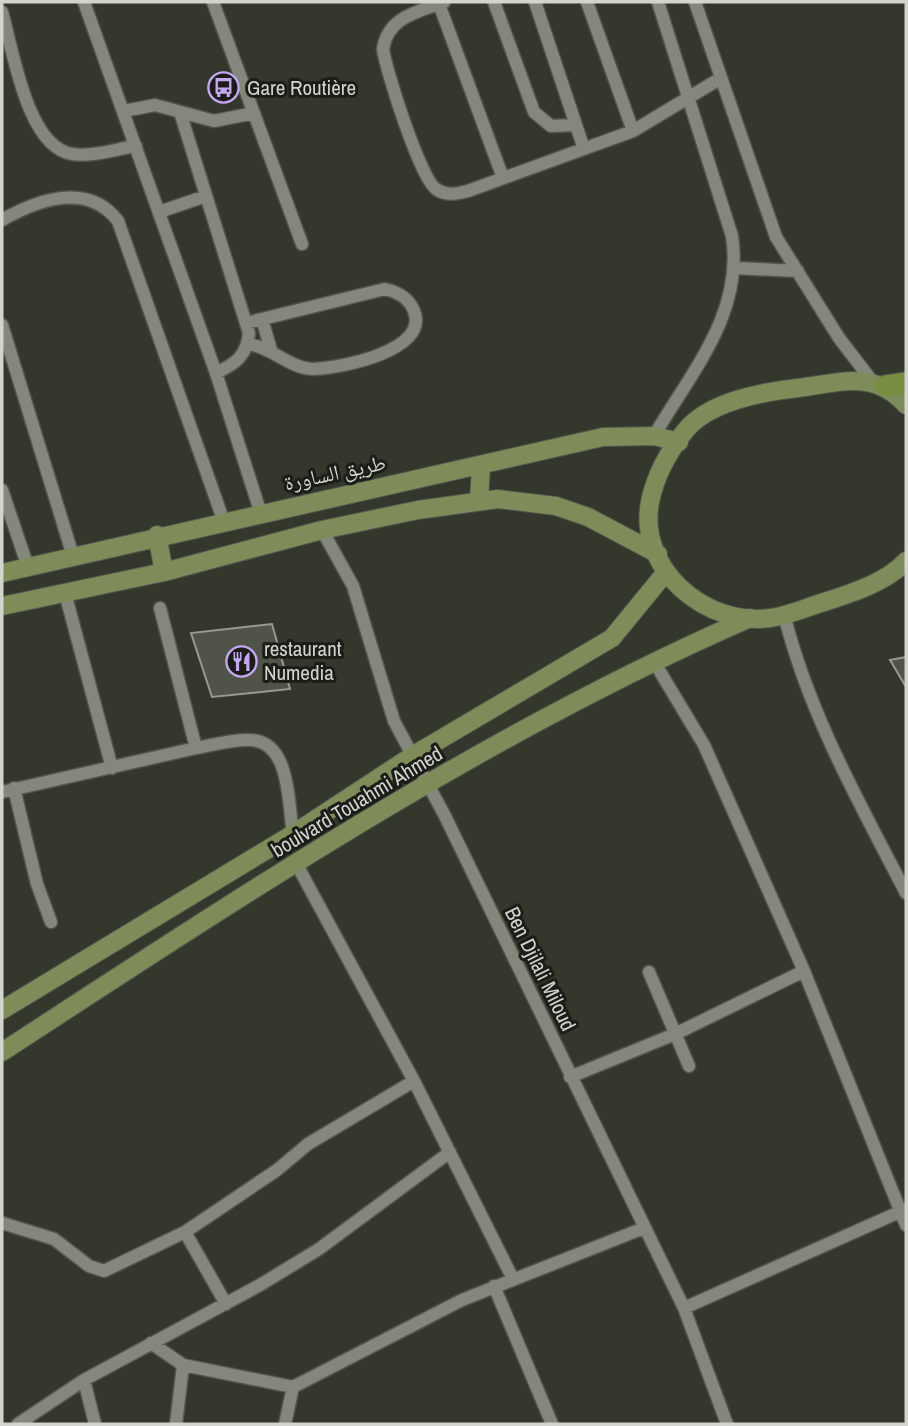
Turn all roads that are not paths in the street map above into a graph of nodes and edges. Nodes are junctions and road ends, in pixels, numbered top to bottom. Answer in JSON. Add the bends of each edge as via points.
{"nodes":[{"id":1,"x":84,"y":2,"type":"edge"},
{"id":2,"x":213,"y":2,"type":"edge"},
{"id":3,"x":494,"y":2,"type":"edge"},
{"id":4,"x":535,"y":2,"type":"edge"},
{"id":5,"x":587,"y":2,"type":"edge"},
{"id":6,"x":658,"y":2,"type":"edge"},
{"id":7,"x":695,"y":2,"type":"edge"},
{"id":8,"x":442,"y":3,"type":"edge"},
{"id":9,"x":2,"y":12,"type":"edge"},
{"id":10,"x":721,"y":78,"type":"junction"},
{"id":11,"x":690,"y":99,"type":"junction"},
{"id":12,"x":124,"y":111,"type":"junction"},
{"id":13,"x":180,"y":112,"type":"junction"},
{"id":14,"x":254,"y":113,"type":"junction"},
{"id":15,"x":576,"y":125,"type":"junction"},
{"id":16,"x":633,"y":131,"type":"junction"},
{"id":17,"x":136,"y":146,"type":"junction"},
{"id":18,"x":584,"y":149,"type":"junction"},
{"id":19,"x":503,"y":178,"type":"junction"},
{"id":20,"x":206,"y":196,"type":"junction"},
{"id":21,"x":159,"y":212,"type":"junction"},
{"id":22,"x":2,"y":219,"type":"edge"},
{"id":23,"x":302,"y":244,"type":"dead end"},
{"id":24,"x":735,"y":268,"type":"junction"},
{"id":25,"x":798,"y":271,"type":"junction"},
{"id":26,"x":262,"y":319,"type":"junction"},
{"id":27,"x":246,"y":323,"type":"junction"},
{"id":28,"x":2,"y":325,"type":"edge"},
{"id":29,"x":248,"y":344,"type":"junction"},
{"id":30,"x":271,"y":350,"type":"junction"},
{"id":31,"x":216,"y":373,"type":"junction"},
{"id":32,"x":888,"y":383,"type":"edge"},
{"id":33,"x":906,"y":405,"type":"edge"},
{"id":34,"x":654,"y":436,"type":"junction"},
{"id":35,"x":679,"y":442,"type":"junction"},
{"id":36,"x":481,"y":467,"type":"junction"},
{"id":37,"x":2,"y":490,"type":"edge"},
{"id":38,"x":479,"y":500,"type":"junction"},
{"id":39,"x":261,"y":514,"type":"junction"},
{"id":40,"x":224,"y":522,"type":"junction"},
{"id":41,"x":322,"y":530,"type":"junction"},
{"id":42,"x":157,"y":536,"type":"junction"},
{"id":43,"x":657,"y":554,"type":"junction"},
{"id":44,"x":73,"y":556,"type":"junction"},
{"id":45,"x":906,"y":561,"type":"edge"},
{"id":46,"x":28,"y":568,"type":"junction"},
{"id":47,"x":164,"y":572,"type":"junction"},
{"id":48,"x":666,"y":572,"type":"junction"},
{"id":49,"x":2,"y":573,"type":"edge"},
{"id":50,"x":65,"y":593,"type":"junction"},
{"id":51,"x":2,"y":606,"type":"edge"},
{"id":52,"x":160,"y":608,"type":"dead end"},
{"id":53,"x":784,"y":614,"type":"junction"},
{"id":54,"x":750,"y":618,"type":"junction"},
{"id":55,"x":653,"y":660,"type":"junction"},
{"id":56,"x":196,"y":748,"type":"junction"},
{"id":57,"x":412,"y":756,"type":"junction"},
{"id":58,"x":112,"y":768,"type":"junction"},
{"id":59,"x":428,"y":784,"type":"junction"},
{"id":60,"x":8,"y":790,"type":"edge"},
{"id":61,"x":293,"y":834,"type":"junction"},
{"id":62,"x":297,"y":865,"type":"junction"},
{"id":63,"x":906,"y":893,"type":"edge"},
{"id":64,"x":51,"y":922,"type":"dead end"},
{"id":65,"x":804,"y":971,"type":"junction"},
{"id":66,"x":649,"y":972,"type":"dead end"},
{"id":67,"x":2,"y":1010,"type":"edge"},
{"id":68,"x":675,"y":1034,"type":"junction"},
{"id":69,"x":2,"y":1052,"type":"edge"},
{"id":70,"x":690,"y":1066,"type":"dead end"},
{"id":71,"x":570,"y":1077,"type":"junction"},
{"id":72,"x":414,"y":1081,"type":"junction"},
{"id":73,"x":450,"y":1152,"type":"junction"},
{"id":74,"x":903,"y":1210,"type":"edge"},
{"id":75,"x":2,"y":1223,"type":"edge"},
{"id":76,"x":906,"y":1225,"type":"edge"},
{"id":77,"x":644,"y":1228,"type":"junction"},
{"id":78,"x":185,"y":1232,"type":"junction"},
{"id":79,"x":513,"y":1279,"type":"junction"},
{"id":80,"x":494,"y":1286,"type":"junction"},
{"id":81,"x":226,"y":1304,"type":"junction"},
{"id":82,"x":684,"y":1308,"type":"junction"},
{"id":83,"x":150,"y":1343,"type":"junction"},
{"id":84,"x":183,"y":1365,"type":"junction"},
{"id":85,"x":84,"y":1380,"type":"junction"},
{"id":86,"x":293,"y":1387,"type":"junction"},
{"id":87,"x":18,"y":1424,"type":"edge"},
{"id":88,"x":95,"y":1424,"type":"edge"},
{"id":89,"x":176,"y":1424,"type":"edge"},
{"id":90,"x":285,"y":1424,"type":"edge"},
{"id":91,"x":552,"y":1424,"type":"edge"},
{"id":92,"x":727,"y":1424,"type":"edge"}],
"edges":[{"from":1,"to":12,"type":"street"},
{"from":2,"to":14,"type":"street"},
{"from":3,"to":15,"type":"street","via":[[534,112],[551,126]]},
{"from":4,"to":15,"type":"street"},
{"from":5,"to":16,"type":"street"},
{"from":6,"to":11,"type":"street"},
{"from":7,"to":10,"type":"street"},
{"from":8,"to":19,"type":"street"},
{"from":8,"to":19,"type":"street","via":[[399,20],[384,38],[383,50],[423,170],[435,189],[445,193],[468,191]]},
{"from":9,"to":17,"type":"street","via":[[32,115],[46,140],[70,154],[83,155]]},
{"from":10,"to":11,"type":"street"},
{"from":10,"to":25,"type":"street","via":[[767,215]]},
{"from":11,"to":16,"type":"street"},
{"from":11,"to":24,"type":"street","via":[[732,236]]},
{"from":12,"to":13,"type":"street","via":[[155,105]]},
{"from":12,"to":17,"type":"street"},
{"from":13,"to":14,"type":"street","via":[[214,121]]},
{"from":13,"to":20,"type":"street"},
{"from":14,"to":23,"type":"street"},
{"from":15,"to":18,"type":"street"},
{"from":16,"to":18,"type":"street"},
{"from":17,"to":21,"type":"street"},
{"from":18,"to":19,"type":"street"},
{"from":20,"to":21,"type":"street"},
{"from":20,"to":27,"type":"street"},
{"from":21,"to":31,"type":"street"},
{"from":22,"to":40,"type":"street","via":[[72,196],[99,202],[118,221]]},
{"from":24,"to":25,"type":"street"},
{"from":24,"to":34,"type":"street","via":[[725,316]]},
{"from":25,"to":32,"type":"street","via":[[839,338]]},
{"from":26,"to":27,"type":"street"},
{"from":26,"to":30,"type":"street"},
{"from":26,"to":30,"type":"street","via":[[385,289],[403,296],[416,319],[412,335],[401,346],[340,365],[306,369]]},
{"from":27,"to":29,"type":"street"},
{"from":28,"to":44,"type":"street"},
{"from":29,"to":30,"type":"street"},
{"from":29,"to":31,"type":"street","via":[[237,362]]},
{"from":31,"to":39,"type":"street"},
{"from":32,"to":33,"type":"main road"},
{"from":32,"to":35,"type":"main road","via":[[792,388],[735,401],[686,430]]},
{"from":34,"to":35,"type":"main road","name":"طريق الساورة"},
{"from":34,"to":36,"type":"main road","name":"طريق الساورة","via":[[603,438]]},
{"from":35,"to":43,"type":"main road","via":[[666,460],[650,504]]},
{"from":36,"to":38,"type":"main road"},
{"from":36,"to":39,"type":"main road","name":"طريق الساورة"},
{"from":37,"to":46,"type":"street"},
{"from":38,"to":41,"type":"main road"},
{"from":38,"to":43,"type":"main road","via":[[556,506],[588,517]]},
{"from":39,"to":40,"type":"main road","name":"طريق الساورة"},
{"from":40,"to":42,"type":"main road","name":"طريق الساورة"},
{"from":41,"to":47,"type":"main road"},
{"from":41,"to":57,"type":"street","name":"Ben Djilali Miloud","via":[[353,586],[394,721]]},
{"from":42,"to":44,"type":"main road","name":"طريق الساورة"},
{"from":42,"to":47,"type":"main road"},
{"from":43,"to":48,"type":"main road"},
{"from":44,"to":46,"type":"main road","name":"طريق الساورة"},
{"from":45,"to":53,"type":"main road","via":[[873,583]]},
{"from":46,"to":49,"type":"main road","name":"طريق الساورة"},
{"from":47,"to":50,"type":"main road"},
{"from":48,"to":54,"type":"main road","via":[[688,596],[706,606]]},
{"from":48,"to":57,"type":"main road","name":"boulvard Touahmi Ahmed","via":[[612,639]]},
{"from":50,"to":51,"type":"main road"},
{"from":50,"to":58,"type":"street"},
{"from":52,"to":56,"type":"street"},
{"from":53,"to":54,"type":"main road"},
{"from":53,"to":63,"type":"street","via":[[794,655],[859,802]]},
{"from":54,"to":55,"type":"main road","name":"boulvard Touahmi Ahmed"},
{"from":55,"to":59,"type":"main road","name":"boulvard Touahmi Ahmed"},
{"from":55,"to":65,"type":"street","via":[[704,745]]},
{"from":56,"to":58,"type":"street"},
{"from":56,"to":61,"type":"street","via":[[249,739],[272,747],[281,762]]},
{"from":57,"to":59,"type":"street","name":"Ben Djilali Miloud"},
{"from":57,"to":61,"type":"main road","name":"boulvard Touahmi Ahmed"},
{"from":58,"to":60,"type":"street"},
{"from":59,"to":62,"type":"main road","name":"boulvard Touahmi Ahmed"},
{"from":59,"to":71,"type":"street","name":"Ben Djilali Miloud"},
{"from":60,"to":64,"type":"street"},
{"from":61,"to":67,"type":"main road","name":"boulvard Touahmi Ahmed"},
{"from":62,"to":69,"type":"main road","name":"boulvard Touahmi Ahmed"},
{"from":62,"to":72,"type":"street"},
{"from":65,"to":68,"type":"street"},
{"from":65,"to":74,"type":"street"},
{"from":66,"to":68,"type":"street"},
{"from":68,"to":70,"type":"street"},
{"from":68,"to":71,"type":"street"},
{"from":71,"to":77,"type":"street","name":"Ben Djilali Miloud"},
{"from":72,"to":73,"type":"street"},
{"from":72,"to":78,"type":"street","via":[[308,1143],[277,1170]]},
{"from":73,"to":79,"type":"street"},
{"from":73,"to":81,"type":"street","via":[[319,1249]]},
{"from":74,"to":76,"type":"street"},
{"from":74,"to":82,"type":"street"},
{"from":75,"to":78,"type":"street","via":[[54,1239],[89,1266],[104,1271]]},
{"from":77,"to":79,"type":"street"},
{"from":77,"to":82,"type":"street","name":"Ben Djilali Miloud"},
{"from":78,"to":81,"type":"street"},
{"from":79,"to":80,"type":"street"},
{"from":80,"to":86,"type":"street"},
{"from":80,"to":91,"type":"street"},
{"from":81,"to":83,"type":"street"},
{"from":82,"to":92,"type":"street","name":"Ben Djilali Miloud"},
{"from":83,"to":84,"type":"street"},
{"from":83,"to":85,"type":"street"},
{"from":84,"to":86,"type":"street"},
{"from":84,"to":89,"type":"street"},
{"from":85,"to":87,"type":"street"},
{"from":85,"to":88,"type":"street"},
{"from":86,"to":90,"type":"street"}]}
